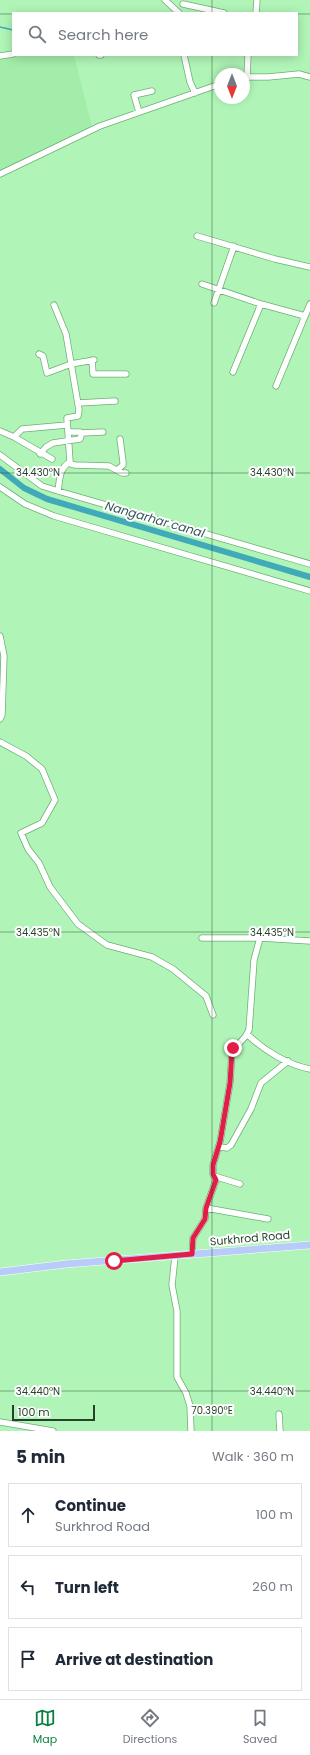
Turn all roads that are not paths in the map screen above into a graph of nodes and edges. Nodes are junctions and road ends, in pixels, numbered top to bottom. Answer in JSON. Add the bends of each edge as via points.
{"nodes":[{"id":1,"x":165,"y":0,"type":"edge"},
{"id":2,"x":257,"y":0,"type":"edge"},
{"id":3,"x":183,"y":4,"type":"dead end"},
{"id":4,"x":178,"y":12,"type":"edge"},
{"id":5,"x":219,"y":12,"type":"edge"},
{"id":6,"x":256,"y":12,"type":"edge"},
{"id":7,"x":12,"y":54,"type":"edge"},
{"id":8,"x":0,"y":56,"type":"edge"},
{"id":9,"x":184,"y":56,"type":"edge"},
{"id":10,"x":248,"y":56,"type":"edge"},
{"id":11,"x":246,"y":68,"type":"edge"},
{"id":12,"x":310,"y":76,"type":"edge"},
{"id":13,"x":250,"y":77,"type":"edge"},
{"id":14,"x":214,"y":86,"type":"edge"},
{"id":15,"x":152,"y":90,"type":"dead end"},
{"id":16,"x":195,"y":93,"type":"junction"},
{"id":17,"x":139,"y":112,"type":"junction"},
{"id":18,"x":0,"y":174,"type":"edge"},
{"id":19,"x":197,"y":236,"type":"dead end"},
{"id":20,"x":234,"y":246,"type":"junction"},
{"id":21,"x":310,"y":267,"type":"edge"},
{"id":22,"x":202,"y":284,"type":"dead end"},
{"id":23,"x":219,"y":289,"type":"junction"},
{"id":24,"x":214,"y":303,"type":"dead end"},
{"id":25,"x":262,"y":304,"type":"junction"},
{"id":26,"x":310,"y":304,"type":"edge"},
{"id":27,"x":54,"y":305,"type":"dead end"},
{"id":28,"x":305,"y":316,"type":"junction"},
{"id":29,"x":39,"y":354,"type":"dead end"},
{"id":30,"x":71,"y":364,"type":"junction"},
{"id":31,"x":233,"y":372,"type":"dead end"},
{"id":32,"x":126,"y":374,"type":"dead end"},
{"id":33,"x":276,"y":386,"type":"dead end"},
{"id":34,"x":114,"y":401,"type":"dead end"},
{"id":35,"x":78,"y":403,"type":"junction"},
{"id":36,"x":67,"y":426,"type":"junction"},
{"id":37,"x":0,"y":432,"type":"edge"},
{"id":38,"x":68,"y":432,"type":"junction"},
{"id":39,"x":103,"y":432,"type":"dead end"},
{"id":40,"x":82,"y":433,"type":"junction"},
{"id":41,"x":14,"y":437,"type":"junction"},
{"id":42,"x":120,"y":438,"type":"dead end"},
{"id":43,"x":69,"y":442,"type":"junction"},
{"id":44,"x":40,"y":454,"type":"junction"},
{"id":45,"x":0,"y":455,"type":"edge"},
{"id":46,"x":52,"y":459,"type":"dead end"},
{"id":47,"x":70,"y":462,"type":"junction"},
{"id":48,"x":117,"y":470,"type":"junction"},
{"id":49,"x":126,"y":473,"type":"dead end"},
{"id":50,"x":0,"y":487,"type":"edge"},
{"id":51,"x":58,"y":491,"type":"junction"},
{"id":52,"x":310,"y":564,"type":"edge"},
{"id":53,"x":310,"y":591,"type":"edge"},
{"id":54,"x":0,"y":636,"type":"edge"},
{"id":55,"x":0,"y":719,"type":"edge"},
{"id":56,"x":0,"y":742,"type":"edge"},
{"id":57,"x":202,"y":938,"type":"dead end"},
{"id":58,"x":260,"y":938,"type":"junction"},
{"id":59,"x":310,"y":941,"type":"edge"},
{"id":60,"x":213,"y":1015,"type":"dead end"},
{"id":61,"x":247,"y":1034,"type":"junction"},
{"id":62,"x":288,"y":1061,"type":"junction"},
{"id":63,"x":310,"y":1068,"type":"edge"},
{"id":64,"x":220,"y":1147,"type":"junction"},
{"id":65,"x":214,"y":1176,"type":"junction"},
{"id":66,"x":240,"y":1184,"type":"dead end"},
{"id":67,"x":206,"y":1208,"type":"junction"},
{"id":68,"x":268,"y":1219,"type":"dead end"},
{"id":69,"x":310,"y":1245,"type":"edge"},
{"id":70,"x":192,"y":1254,"type":"junction"},
{"id":71,"x":175,"y":1256,"type":"junction"},
{"id":72,"x":0,"y":1272,"type":"edge"},
{"id":73,"x":279,"y":1414,"type":"dead end"},
{"id":74,"x":0,"y":1422,"type":"edge"},
{"id":75,"x":53,"y":1431,"type":"edge"},
{"id":76,"x":191,"y":1431,"type":"edge"},
{"id":77,"x":280,"y":1431,"type":"edge"}],
"edges":[{"from":1,"to":4,"type":"street"},
{"from":2,"to":6,"type":"street"},
{"from":3,"to":5,"type":"street"},
{"from":7,"to":8,"type":"street"},
{"from":9,"to":16,"type":"street"},
{"from":10,"to":11,"type":"street"},
{"from":12,"to":13,"type":"street","via":[[299,74]]},
{"from":14,"to":16,"type":"street"},
{"from":15,"to":17,"type":"street","via":[[134,95]]},
{"from":16,"to":17,"type":"street"},
{"from":17,"to":18,"type":"street","via":[[100,126]]},
{"from":19,"to":20,"type":"street"},
{"from":20,"to":21,"type":"street"},
{"from":20,"to":23,"type":"street"},
{"from":22,"to":23,"type":"street"},
{"from":23,"to":24,"type":"street"},
{"from":23,"to":25,"type":"street"},
{"from":25,"to":28,"type":"street"},
{"from":25,"to":31,"type":"street"},
{"from":26,"to":28,"type":"street"},
{"from":27,"to":30,"type":"street","via":[[66,334]]},
{"from":28,"to":33,"type":"street"},
{"from":29,"to":30,"type":"street","via":[[43,356],[47,373]]},
{"from":30,"to":32,"type":"street","via":[[93,360],[93,374]]},
{"from":30,"to":35,"type":"street"},
{"from":34,"to":35,"type":"street"},
{"from":35,"to":36,"type":"street","via":[[78,416],[67,418]]},
{"from":36,"to":38,"type":"street"},
{"from":36,"to":41,"type":"street","via":[[22,429]]},
{"from":37,"to":41,"type":"street"},
{"from":38,"to":40,"type":"street"},
{"from":38,"to":43,"type":"street"},
{"from":39,"to":40,"type":"street"},
{"from":40,"to":43,"type":"street","via":[[80,439]]},
{"from":41,"to":44,"type":"street"},
{"from":42,"to":48,"type":"street","via":[[123,465]]},
{"from":43,"to":44,"type":"street","via":[[53,443]]},
{"from":43,"to":47,"type":"street"},
{"from":44,"to":46,"type":"street"},
{"from":45,"to":51,"type":"street","via":[[42,486]]},
{"from":47,"to":48,"type":"street","via":[[75,465],[109,466]]},
{"from":47,"to":51,"type":"street","via":[[61,469]]},
{"from":48,"to":49,"type":"street"},
{"from":50,"to":53,"type":"street","via":[[25,504],[54,516]]},
{"from":51,"to":52,"type":"street"},
{"from":54,"to":55,"type":"street","via":[[4,656]]},
{"from":56,"to":60,"type":"street","via":[[26,756],[42,770],[55,800],[42,823],[21,832],[50,887],[78,924],[107,945],[152,957],[173,969],[206,996]]},
{"from":57,"to":58,"type":"street"},
{"from":58,"to":59,"type":"street"},
{"from":58,"to":61,"type":"street","via":[[254,960]]},
{"from":61,"to":62,"type":"street","via":[[257,1044]]},
{"from":61,"to":64,"type":"street","via":[[232,1051]]},
{"from":62,"to":63,"type":"street"},
{"from":62,"to":64,"type":"street","via":[[261,1083],[231,1146]]},
{"from":64,"to":65,"type":"street","via":[[213,1165]]},
{"from":65,"to":66,"type":"street"},
{"from":65,"to":67,"type":"street","via":[[215,1183]]},
{"from":67,"to":68,"type":"street"},
{"from":67,"to":70,"type":"street","via":[[205,1219],[193,1238]]},
{"from":69,"to":70,"type":"main road","name":"Surkhrod Road"},
{"from":70,"to":71,"type":"main road","name":"Surkhrod Road"},
{"from":71,"to":72,"type":"main road","name":"Surkhrod Road"},
{"from":71,"to":76,"type":"street","via":[[172,1285],[177,1311],[177,1377],[190,1406]]},
{"from":73,"to":77,"type":"street"},
{"from":74,"to":75,"type":"street"}]}
